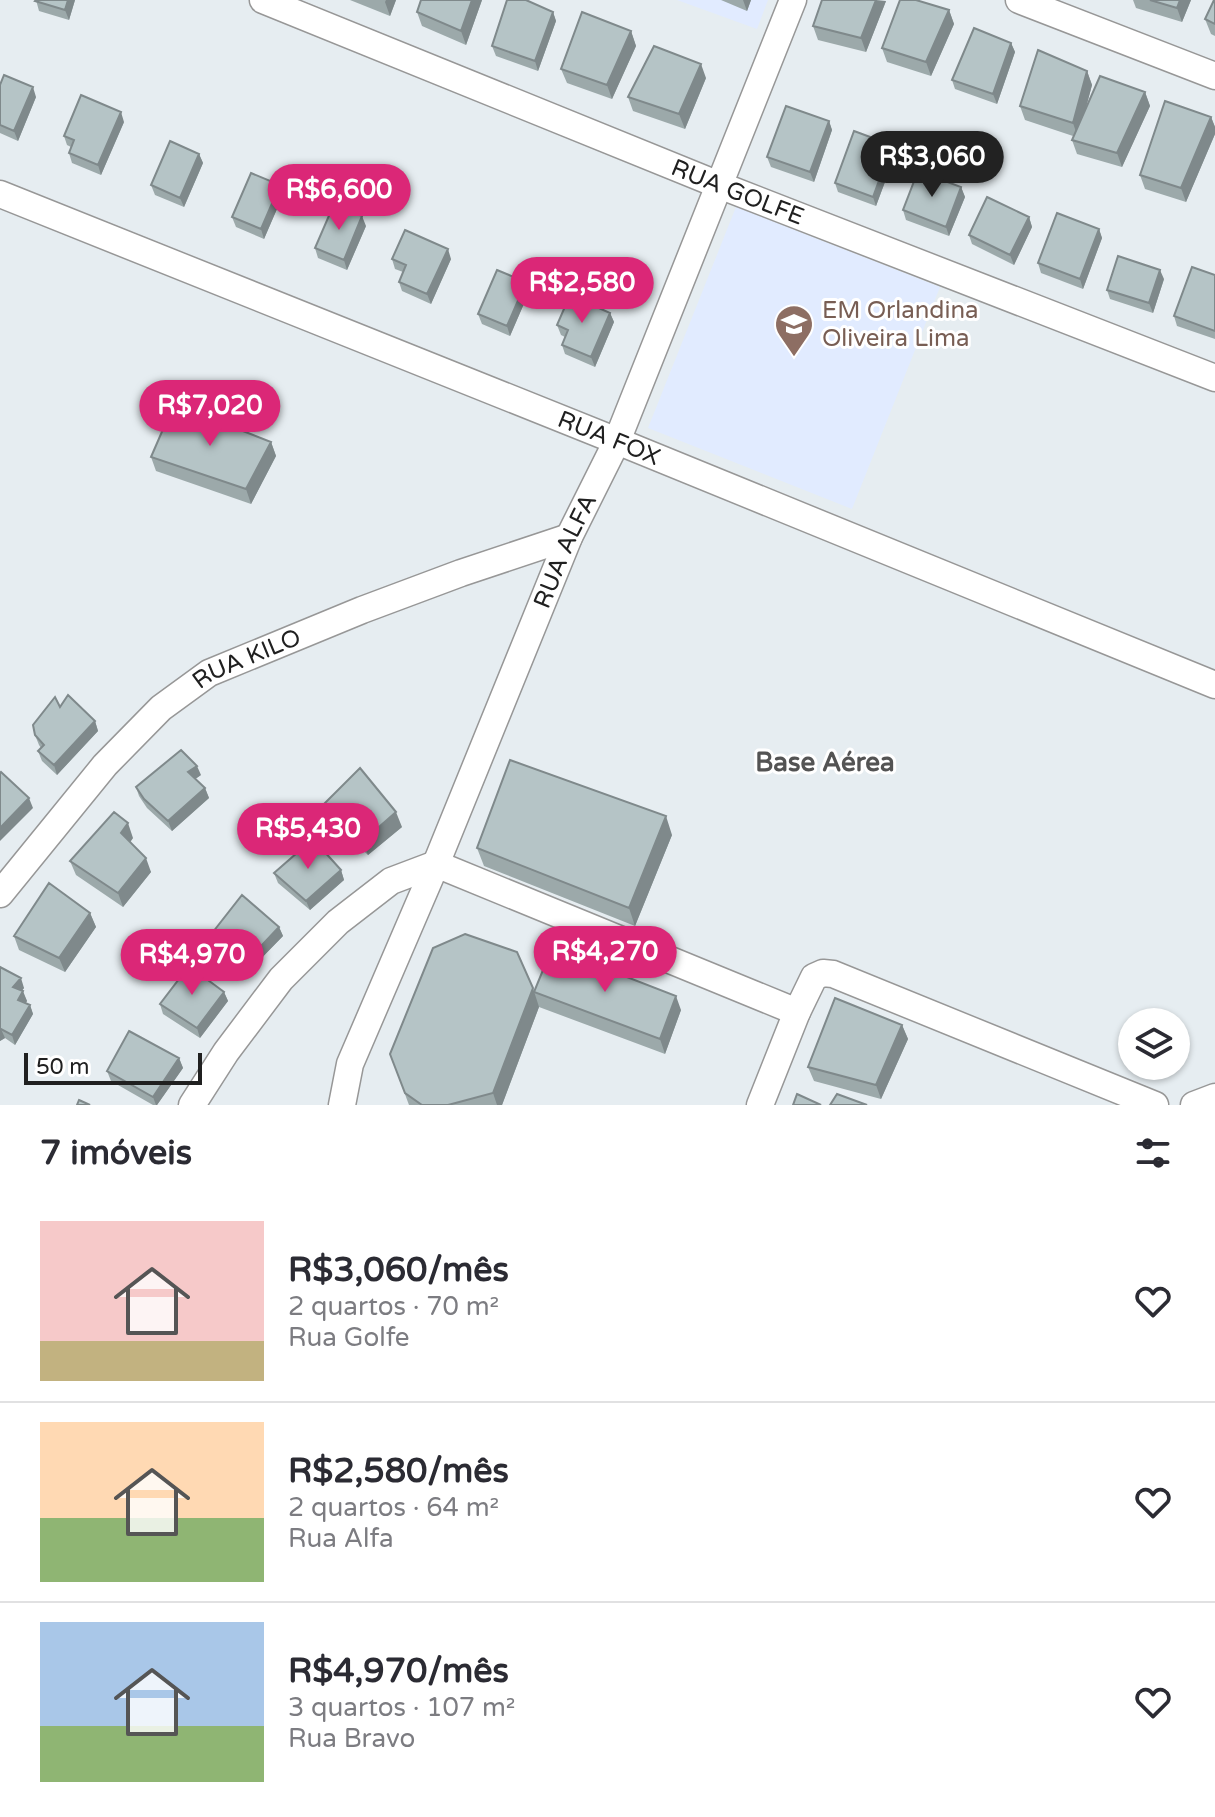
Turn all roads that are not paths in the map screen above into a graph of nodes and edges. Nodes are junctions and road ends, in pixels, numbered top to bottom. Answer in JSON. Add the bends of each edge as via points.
{"nodes":[{"id":1,"x":263,"y":0,"type":"edge"},
{"id":2,"x":793,"y":0,"type":"edge"},
{"id":3,"x":1019,"y":0,"type":"edge"},
{"id":4,"x":1215,"y":76,"type":"edge"},
{"id":5,"x":719,"y":185,"type":"junction"},
{"id":6,"x":0,"y":194,"type":"edge"},
{"id":7,"x":1215,"y":378,"type":"edge"},
{"id":8,"x":617,"y":441,"type":"junction"},
{"id":9,"x":569,"y":537,"type":"junction"},
{"id":10,"x":1215,"y":685,"type":"edge"},
{"id":11,"x":436,"y":864,"type":"junction"},
{"id":12,"x":0,"y":894,"type":"edge"},
{"id":13,"x":797,"y":1012,"type":"junction"},
{"id":14,"x":1215,"y":1097,"type":"edge"},
{"id":15,"x":192,"y":1105,"type":"edge"},
{"id":16,"x":342,"y":1105,"type":"edge"},
{"id":17,"x":760,"y":1105,"type":"edge"},
{"id":18,"x":1155,"y":1105,"type":"edge"},
{"id":19,"x":1194,"y":1105,"type":"edge"}],
"edges":[{"from":1,"to":5,"type":"street","name":"RUA GOLFE"},
{"from":2,"to":5,"type":"street","name":"RUA ALFA"},
{"from":3,"to":4,"type":"street"},
{"from":5,"to":7,"type":"street","name":"RUA GOLFE"},
{"from":5,"to":8,"type":"street","name":"RUA ALFA"},
{"from":6,"to":8,"type":"street","name":"RUA FOX"},
{"from":8,"to":9,"type":"street","name":"RUA ALFA"},
{"from":8,"to":10,"type":"street","name":"RUA FOX"},
{"from":9,"to":11,"type":"street","name":"RUA ALFA"},
{"from":9,"to":12,"type":"street","name":"RUA KILO","via":[[362,610],[209,673],[161,708],[105,765]]},
{"from":11,"to":13,"type":"street"},
{"from":11,"to":15,"type":"street","via":[[391,881],[338,922],[281,979]]},
{"from":11,"to":16,"type":"street","name":"RUA ALFA","via":[[350,1064]]},
{"from":13,"to":17,"type":"street"},
{"from":13,"to":18,"type":"street","via":[[814,977],[833,974]]},
{"from":14,"to":19,"type":"street"}]}
